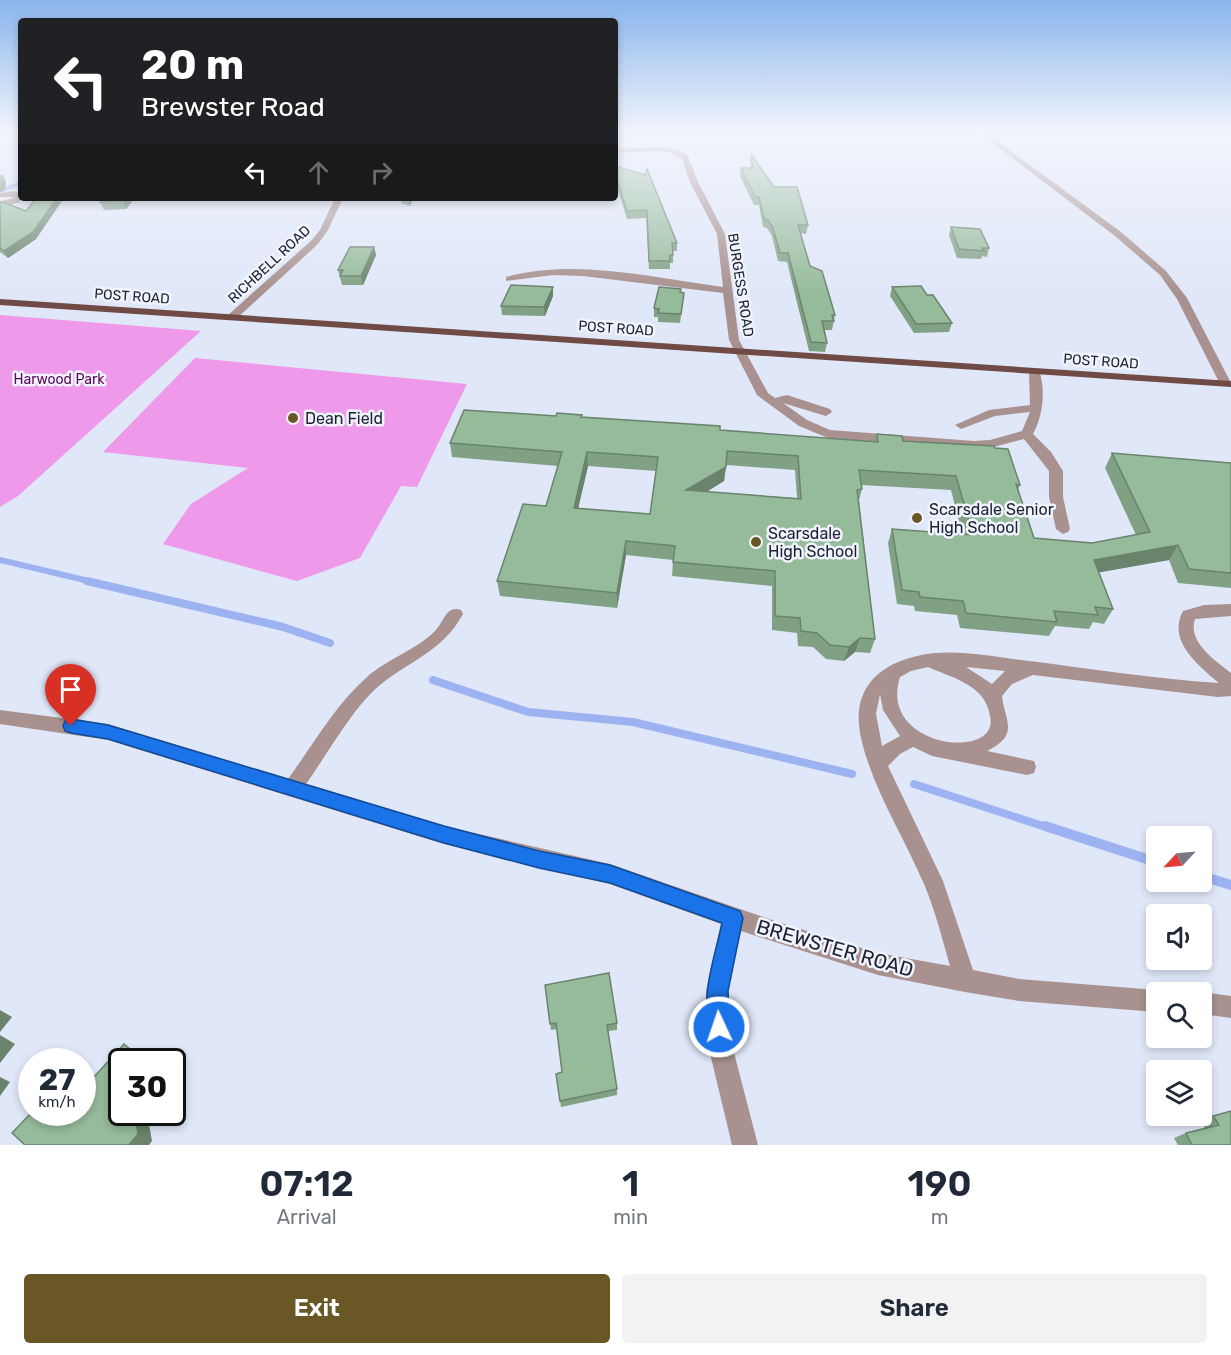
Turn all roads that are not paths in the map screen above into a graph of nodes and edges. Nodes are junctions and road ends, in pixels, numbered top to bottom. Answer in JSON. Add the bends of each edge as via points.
{"nodes":[{"id":1,"x":696,"y":186,"type":"edge"},
{"id":2,"x":1054,"y":186,"type":"edge"},
{"id":3,"x":0,"y":195,"type":"edge"},
{"id":4,"x":18,"y":195,"type":"edge"},
{"id":5,"x":18,"y":198,"type":"edge"},
{"id":6,"x":338,"y":201,"type":"edge"},
{"id":7,"x":0,"y":205,"type":"edge"},
{"id":8,"x":509,"y":279,"type":"dead end"},
{"id":9,"x":728,"y":291,"type":"junction"},
{"id":10,"x":0,"y":302,"type":"edge"},
{"id":11,"x":232,"y":317,"type":"junction"},
{"id":12,"x":739,"y":352,"type":"junction"},
{"id":13,"x":1035,"y":372,"type":"junction"},
{"id":14,"x":1228,"y":384,"type":"edge"},
{"id":15,"x":773,"y":402,"type":"junction"},
{"id":16,"x":1037,"y":408,"type":"junction"},
{"id":17,"x":826,"y":412,"type":"dead end"},
{"id":18,"x":961,"y":425,"type":"dead end"},
{"id":19,"x":1027,"y":434,"type":"junction"},
{"id":20,"x":1063,"y":529,"type":"dead end"},
{"id":21,"x":1231,"y":610,"type":"edge"},
{"id":22,"x":454,"y":614,"type":"dead end"},
{"id":23,"x":925,"y":660,"type":"junction"},
{"id":24,"x":1030,"y":669,"type":"junction"},
{"id":25,"x":894,"y":670,"type":"junction"},
{"id":26,"x":1231,"y":683,"type":"edge"},
{"id":27,"x":1231,"y":688,"type":"edge"},
{"id":28,"x":993,"y":697,"type":"junction"},
{"id":29,"x":0,"y":717,"type":"edge"},
{"id":30,"x":914,"y":739,"type":"junction"},
{"id":31,"x":952,"y":752,"type":"junction"},
{"id":32,"x":879,"y":765,"type":"junction"},
{"id":33,"x":1027,"y":767,"type":"dead end"},
{"id":34,"x":292,"y":789,"type":"junction"},
{"id":35,"x":733,"y":918,"type":"junction"},
{"id":36,"x":965,"y":981,"type":"junction"},
{"id":37,"x":1146,"y":1000,"type":"edge"},
{"id":38,"x":1212,"y":1005,"type":"edge"},
{"id":39,"x":1231,"y":1007,"type":"edge"},
{"id":40,"x":745,"y":1145,"type":"edge"}],
"edges":[{"from":1,"to":9,"type":"street","name":"BURGESS ROAD","via":[[721,234]]},
{"from":2,"to":14,"type":"street","via":[[1163,273],[1182,298]]},
{"from":3,"to":4,"type":"street"},
{"from":5,"to":7,"type":"street"},
{"from":6,"to":11,"type":"street","name":"RICHBELL ROAD","via":[[315,242]]},
{"from":8,"to":9,"type":"street","via":[[525,273],[576,273]]},
{"from":9,"to":12,"type":"street","name":"BURGESS ROAD"},
{"from":10,"to":11,"type":"main road","name":"POST ROAD"},
{"from":11,"to":12,"type":"main road","name":"POST ROAD"},
{"from":12,"to":13,"type":"main road","name":"POST ROAD"},
{"from":12,"to":15,"type":"street","name":"BURGESS ROAD","via":[[763,395]]},
{"from":13,"to":14,"type":"main road","name":"POST ROAD"},
{"from":13,"to":16,"type":"street"},
{"from":15,"to":17,"type":"street","via":[[787,399]]},
{"from":15,"to":19,"type":"street","name":"BURGESS ROAD","via":[[803,423],[828,434],[974,445]]},
{"from":16,"to":18,"type":"street","via":[[993,413]]},
{"from":16,"to":19,"type":"street"},
{"from":19,"to":20,"type":"street","via":[[1056,471],[1056,498]]},
{"from":21,"to":26,"type":"street","via":[[1189,615],[1184,623],[1185,635]]},
{"from":22,"to":34,"type":"street","via":[[441,635],[373,681]]},
{"from":23,"to":24,"type":"street"},
{"from":23,"to":25,"type":"street"},
{"from":23,"to":28,"type":"street","via":[[968,676]]},
{"from":24,"to":27,"type":"street","via":[[1218,690]]},
{"from":24,"to":28,"type":"street","via":[[1009,677]]},
{"from":25,"to":30,"type":"street","via":[[888,691],[890,703],[897,719]]},
{"from":25,"to":32,"type":"street","via":[[870,693],[866,720]]},
{"from":28,"to":31,"type":"street","via":[[1002,722],[999,733],[987,743]]},
{"from":29,"to":34,"type":"street","name":"BREWSTER ROAD","via":[[108,732]]},
{"from":30,"to":31,"type":"street"},
{"from":30,"to":32,"type":"street","via":[[893,747]]},
{"from":31,"to":33,"type":"street"},
{"from":32,"to":36,"type":"street","via":[[933,881]]},
{"from":34,"to":35,"type":"street","name":"BREWSTER ROAD","via":[[539,860],[610,874]]},
{"from":35,"to":36,"type":"street","name":"BREWSTER ROAD","via":[[878,964]]},
{"from":35,"to":40,"type":"street","via":[[717,991],[720,1045]]},
{"from":36,"to":37,"type":"street","name":"BREWSTER ROAD","via":[[1019,990]]},
{"from":38,"to":39,"type":"street"}]}
